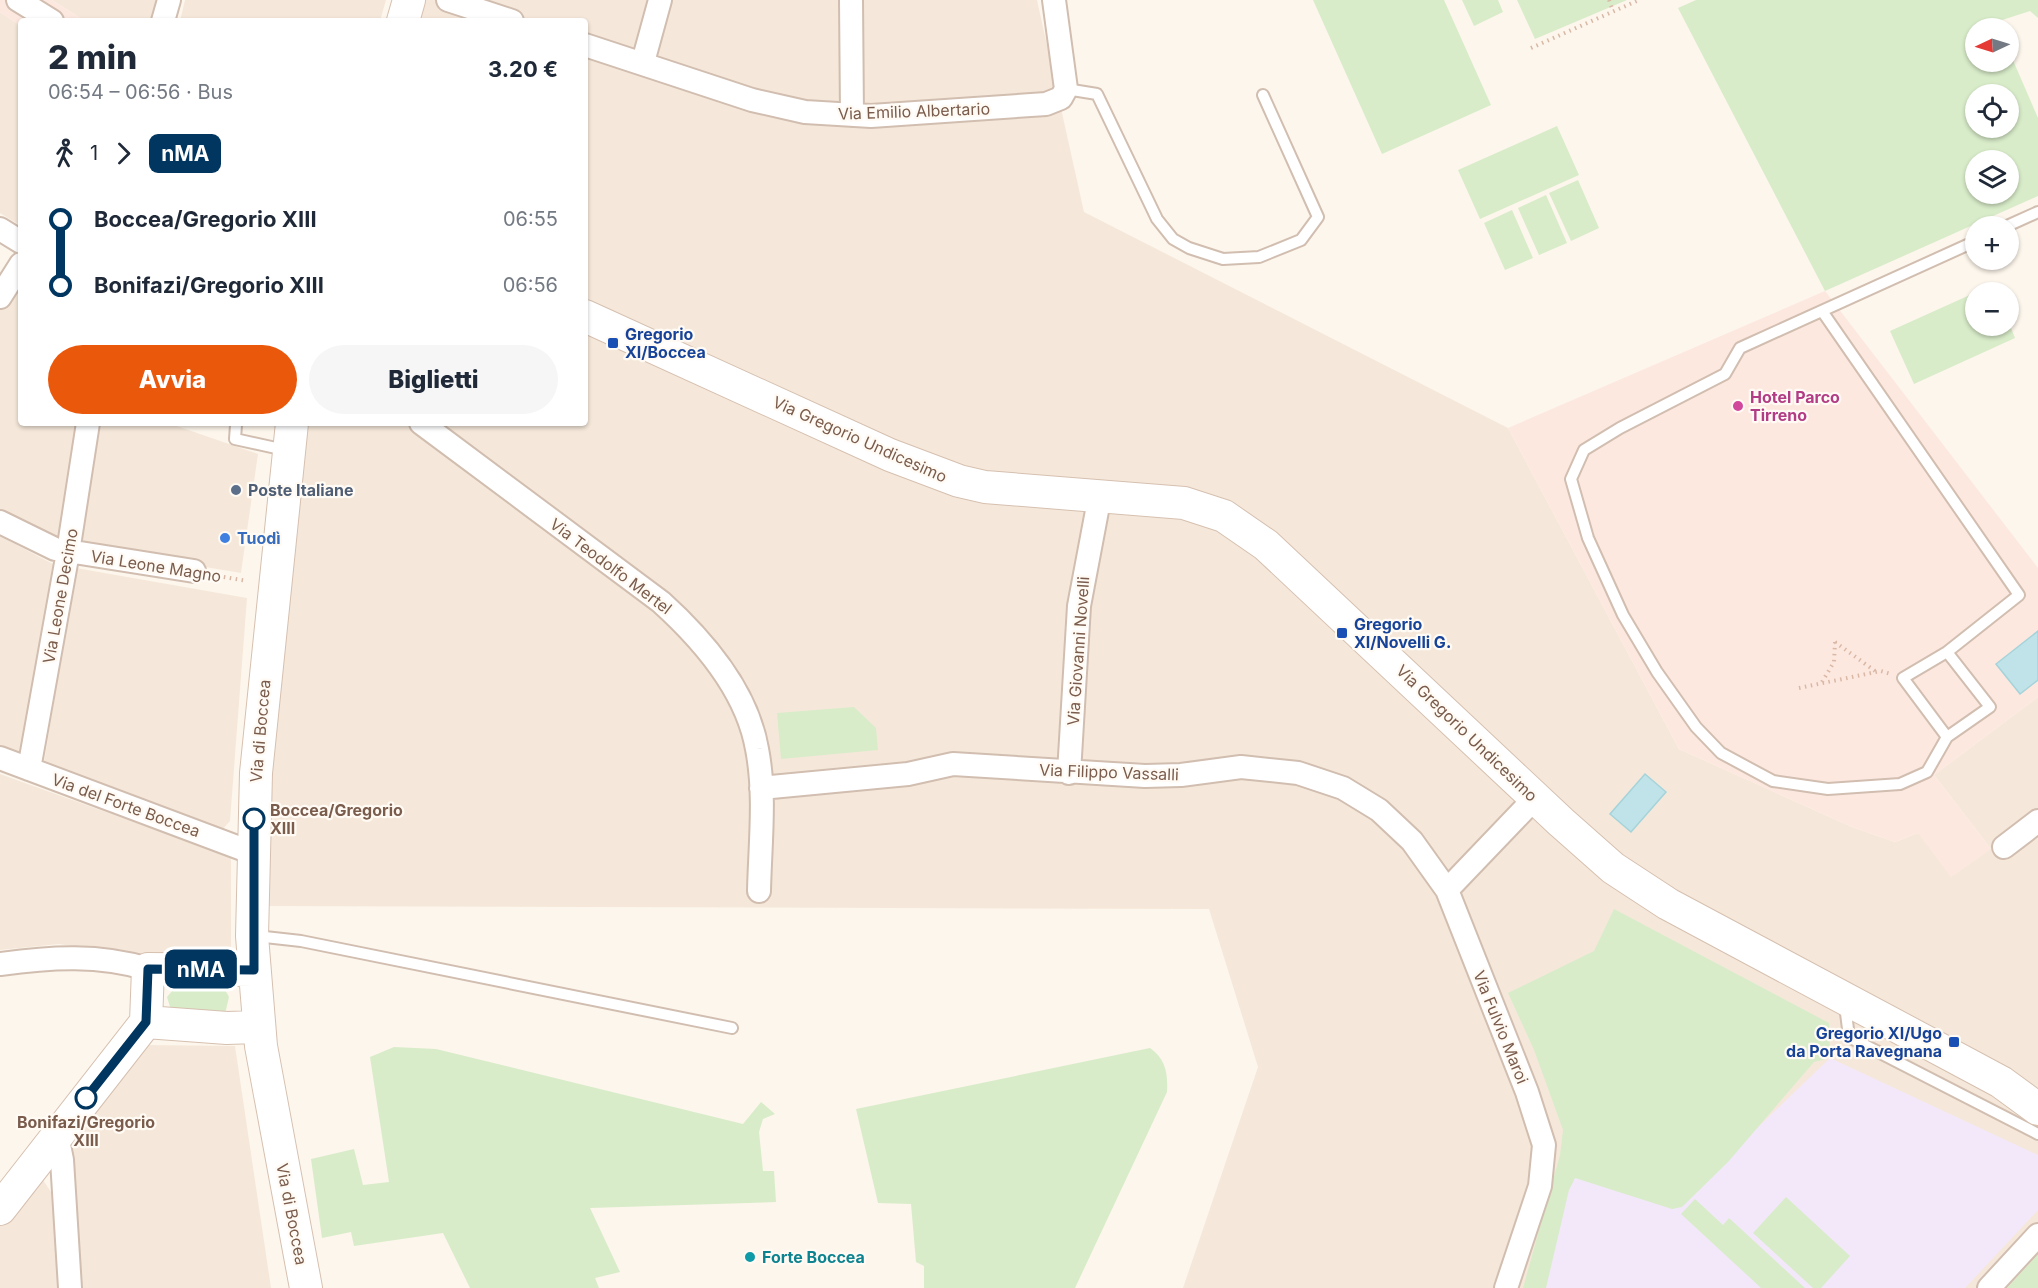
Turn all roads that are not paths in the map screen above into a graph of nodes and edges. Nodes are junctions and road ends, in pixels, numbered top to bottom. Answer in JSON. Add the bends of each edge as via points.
{"nodes":[{"id":1,"x":18,"y":0,"type":"edge"},
{"id":2,"x":169,"y":0,"type":"edge"},
{"id":3,"x":409,"y":0,"type":"edge"},
{"id":4,"x":448,"y":0,"type":"edge"},
{"id":5,"x":660,"y":0,"type":"edge"},
{"id":6,"x":851,"y":0,"type":"edge"},
{"id":7,"x":1054,"y":0,"type":"edge"},
{"id":8,"x":47,"y":18,"type":"edge"},
{"id":9,"x":164,"y":18,"type":"edge"},
{"id":10,"x":404,"y":18,"type":"edge"},
{"id":11,"x":503,"y":18,"type":"edge"},
{"id":12,"x":588,"y":46,"type":"edge"},
{"id":13,"x":644,"y":63,"type":"junction"},
{"id":14,"x":1066,"y":89,"type":"junction"},
{"id":15,"x":1263,"y":95,"type":"dead end"},
{"id":16,"x":852,"y":116,"type":"junction"},
{"id":17,"x":2038,"y":212,"type":"edge"},
{"id":18,"x":2019,"y":221,"type":"edge"},
{"id":19,"x":0,"y":229,"type":"edge"},
{"id":20,"x":18,"y":240,"type":"edge"},
{"id":21,"x":1965,"y":246,"type":"edge"},
{"id":22,"x":18,"y":269,"type":"edge"},
{"id":23,"x":0,"y":297,"type":"edge"},
{"id":24,"x":1822,"y":311,"type":"junction"},
{"id":25,"x":588,"y":317,"type":"edge"},
{"id":26,"x":88,"y":426,"type":"edge"},
{"id":27,"x":236,"y":426,"type":"edge"},
{"id":28,"x":425,"y":426,"type":"edge"},
{"id":29,"x":291,"y":437,"type":"edge"},
{"id":30,"x":1100,"y":495,"type":"junction"},
{"id":31,"x":0,"y":522,"type":"edge"},
{"id":32,"x":68,"y":552,"type":"junction"},
{"id":33,"x":194,"y":571,"type":"road end"},
{"id":34,"x":1947,"y":652,"type":"junction"},
{"id":35,"x":1947,"y":737,"type":"junction"},
{"id":36,"x":0,"y":758,"type":"edge"},
{"id":37,"x":28,"y":769,"type":"junction"},
{"id":38,"x":1069,"y":773,"type":"junction"},
{"id":39,"x":761,"y":788,"type":"junction"},
{"id":40,"x":1535,"y":798,"type":"junction"},
{"id":41,"x":2038,"y":821,"type":"edge"},
{"id":42,"x":2004,"y":847,"type":"dead end"},
{"id":43,"x":253,"y":853,"type":"junction"},
{"id":44,"x":1447,"y":890,"type":"junction"},
{"id":45,"x":759,"y":891,"type":"dead end"},
{"id":46,"x":252,"y":936,"type":"junction"},
{"id":47,"x":0,"y":964,"type":"edge"},
{"id":48,"x":148,"y":969,"type":"junction"},
{"id":49,"x":254,"y":970,"type":"junction"},
{"id":50,"x":1844,"y":998,"type":"junction"},
{"id":51,"x":146,"y":1022,"type":"junction"},
{"id":52,"x":259,"y":1027,"type":"junction"},
{"id":53,"x":732,"y":1029,"type":"dead end"},
{"id":54,"x":2001,"y":1082,"type":"junction"},
{"id":55,"x":2038,"y":1095,"type":"edge"},
{"id":56,"x":2038,"y":1109,"type":"edge"},
{"id":57,"x":2038,"y":1134,"type":"edge"},
{"id":58,"x":57,"y":1135,"type":"junction"},
{"id":59,"x":0,"y":1209,"type":"edge"},
{"id":60,"x":2038,"y":1235,"type":"edge"},
{"id":61,"x":70,"y":1288,"type":"edge"},
{"id":62,"x":306,"y":1288,"type":"edge"},
{"id":63,"x":1506,"y":1288,"type":"edge"},
{"id":64,"x":1989,"y":1288,"type":"edge"}],
"edges":[{"from":1,"to":8,"type":"street"},
{"from":2,"to":9,"type":"street"},
{"from":3,"to":10,"type":"street"},
{"from":4,"to":11,"type":"street"},
{"from":5,"to":13,"type":"street"},
{"from":6,"to":16,"type":"street"},
{"from":7,"to":14,"type":"street"},
{"from":12,"to":13,"type":"street","name":"Via Emilio Albertario"},
{"from":13,"to":16,"type":"street","name":"Via Emilio Albertario","via":[[769,105]]},
{"from":14,"to":15,"type":"lane","via":[[1097,94],[1157,219],[1173,239],[1223,259],[1259,258],[1301,240],[1318,217]]},
{"from":14,"to":16,"type":"street","name":"Via Emilio Albertario","via":[[1060,99],[1046,104]]},
{"from":17,"to":18,"type":"lane"},
{"from":19,"to":20,"type":"street"},
{"from":21,"to":24,"type":"lane"},
{"from":22,"to":23,"type":"street"},
{"from":24,"to":34,"type":"lane","via":[[2019,595]]},
{"from":24,"to":35,"type":"lane","via":[[1740,348],[1725,374],[1584,450],[1571,479],[1576,503],[1623,615],[1696,727],[1721,753],[1773,781],[1828,789],[1880,786],[1908,781],[1928,772]]},
{"from":25,"to":30,"type":"street","name":"Via Gregorio Undicesimo","via":[[952,479],[985,487]]},
{"from":26,"to":32,"type":"street","name":"Via Leone Decimo"},
{"from":27,"to":29,"type":"lane","via":[[235,439]]},
{"from":28,"to":39,"type":"street","name":"Via Teodolfo Mertel","via":[[661,602],[680,621],[724,672],[743,707],[757,746]]},
{"from":29,"to":43,"type":"street","name":"Via di Boccea","via":[[256,774]]},
{"from":30,"to":38,"type":"street","name":"Via Giovanni Novelli","via":[[1079,606]]},
{"from":30,"to":40,"type":"street","name":"Via Gregorio Undicesimo","via":[[1184,503],[1224,516],[1246,530]]},
{"from":31,"to":32,"type":"street","name":"Via Leone Magno","via":[[32,540]]},
{"from":32,"to":33,"type":"street","name":"Via Leone Magno"},
{"from":32,"to":37,"type":"street","name":"Via Leone Decimo"},
{"from":34,"to":35,"type":"lane","via":[[1990,706]]},
{"from":34,"to":35,"type":"lane","via":[[1903,678]]},
{"from":36,"to":37,"type":"street","name":"Via del Forte Boccea"},
{"from":37,"to":43,"type":"street","name":"Via del Forte Boccea"},
{"from":38,"to":39,"type":"street","name":"Via Filippo Vassalli","via":[[953,764],[908,774]]},
{"from":38,"to":44,"type":"street","name":"Via Filippo Vassalli","via":[[1180,775],[1256,766],[1317,778],[1357,795],[1396,825]]},
{"from":39,"to":45,"type":"street","name":"Via Teodolfo Mertel"},
{"from":40,"to":44,"type":"street"},
{"from":40,"to":50,"type":"street","name":"Via Gregorio Undicesimo","via":[[1613,868],[1647,892]]},
{"from":41,"to":42,"type":"street"},
{"from":43,"to":46,"type":"street","name":"Via di Boccea"},
{"from":44,"to":63,"type":"street","name":"Via Fulvio Maroi","via":[[1544,1145],[1540,1186]]},
{"from":46,"to":49,"type":"street","name":"Via di Boccea"},
{"from":46,"to":53,"type":"lane","via":[[301,941]]},
{"from":47,"to":48,"type":"street","via":[[54,956],[120,960]]},
{"from":48,"to":49,"type":"street"},
{"from":48,"to":51,"type":"street"},
{"from":49,"to":52,"type":"street","name":"Via di Boccea"},
{"from":50,"to":54,"type":"street","name":"Via Gregorio Undicesimo"},
{"from":50,"to":57,"type":"lane","via":[[1849,1037]]},
{"from":51,"to":52,"type":"street"},
{"from":51,"to":58,"type":"street"},
{"from":52,"to":62,"type":"street","name":"Via di Boccea"},
{"from":54,"to":55,"type":"street","name":"Via Gregorio Undicesimo"},
{"from":54,"to":56,"type":"street","name":"Via Gregorio Undicesimo"},
{"from":58,"to":59,"type":"street"},
{"from":58,"to":61,"type":"street"},
{"from":60,"to":64,"type":"street"}]}
